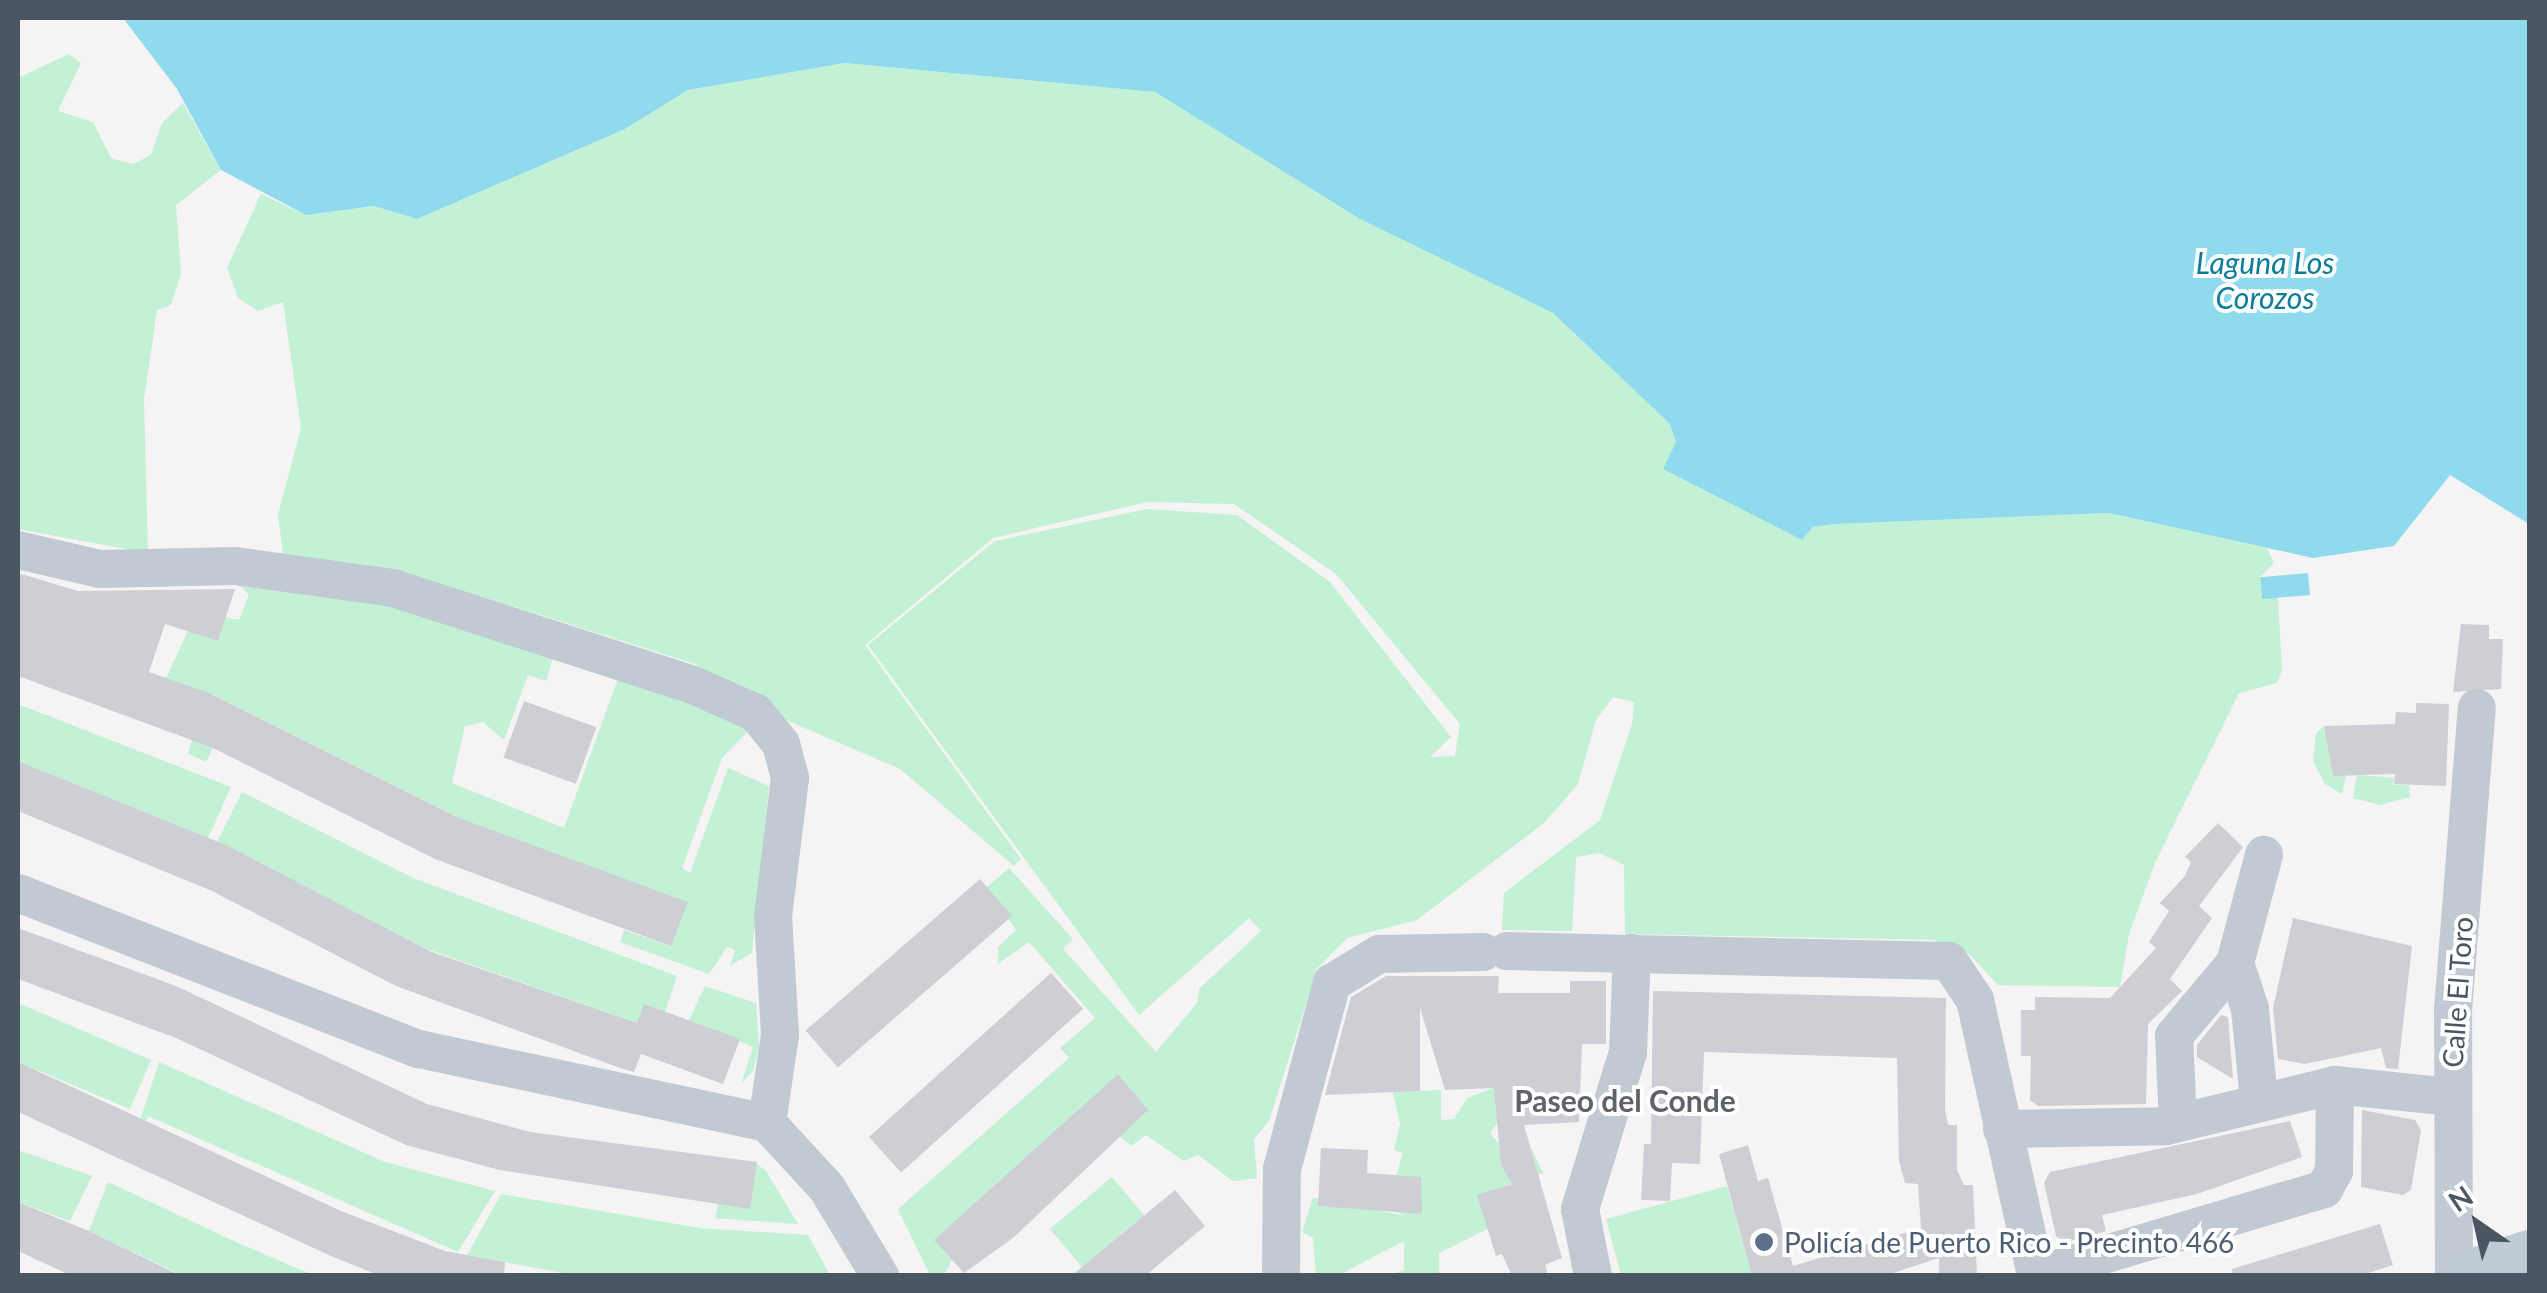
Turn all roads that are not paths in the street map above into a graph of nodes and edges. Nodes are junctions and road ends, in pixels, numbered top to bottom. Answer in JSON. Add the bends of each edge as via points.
{"nodes":[{"id":1,"x":18,"y":550,"type":"edge"},
{"id":2,"x":2478,"y":708,"type":"dead end"},
{"id":3,"x":2264,"y":855,"type":"dead end"},
{"id":4,"x":18,"y":893,"type":"edge"},
{"id":5,"x":1632,"y":953,"type":"junction"},
{"id":6,"x":2235,"y":962,"type":"junction"},
{"id":7,"x":2335,"y":1084,"type":"junction"},
{"id":8,"x":2452,"y":1097,"type":"junction"},
{"id":9,"x":2260,"y":1099,"type":"junction"},
{"id":10,"x":2178,"y":1123,"type":"junction"},
{"id":11,"x":767,"y":1124,"type":"junction"},
{"id":12,"x":2002,"y":1129,"type":"junction"},
{"id":13,"x":2530,"y":1256,"type":"edge"},
{"id":14,"x":2036,"y":1275,"type":"edge"},
{"id":15,"x":880,"y":1276,"type":"edge"},
{"id":16,"x":1281,"y":1276,"type":"edge"},
{"id":17,"x":1593,"y":1276,"type":"edge"},
{"id":18,"x":2454,"y":1276,"type":"edge"},
{"id":19,"x":2469,"y":1276,"type":"edge"}],
"edges":[{"from":1,"to":11,"type":"street","via":[[100,569],[235,566],[392,588],[693,684],[756,714],[781,744],[790,778],[773,916],[780,1046]]},
{"from":2,"to":8,"type":"street","name":"Calle El Toro"},
{"from":3,"to":6,"type":"street"},
{"from":4,"to":11,"type":"street","via":[[433,1053]]},
{"from":5,"to":12,"type":"street","via":[[1949,961],[1975,1000]]},
{"from":5,"to":16,"type":"street","via":[[1380,954],[1332,983],[1282,1169]]},
{"from":5,"to":17,"type":"street","via":[[1628,1052],[1580,1210]]},
{"from":6,"to":9,"type":"street","via":[[2250,1009]]},
{"from":6,"to":10,"type":"street","via":[[2174,1036]]},
{"from":7,"to":8,"type":"street"},
{"from":7,"to":9,"type":"street"},
{"from":7,"to":14,"type":"street","via":[[2334,1171],[2324,1189]]},
{"from":8,"to":18,"type":"street","name":"Calle El Toro"},
{"from":9,"to":10,"type":"street"},
{"from":10,"to":12,"type":"street"},
{"from":11,"to":15,"type":"street","via":[[827,1188]]},
{"from":12,"to":14,"type":"street"},
{"from":13,"to":19,"type":"street"}]}
